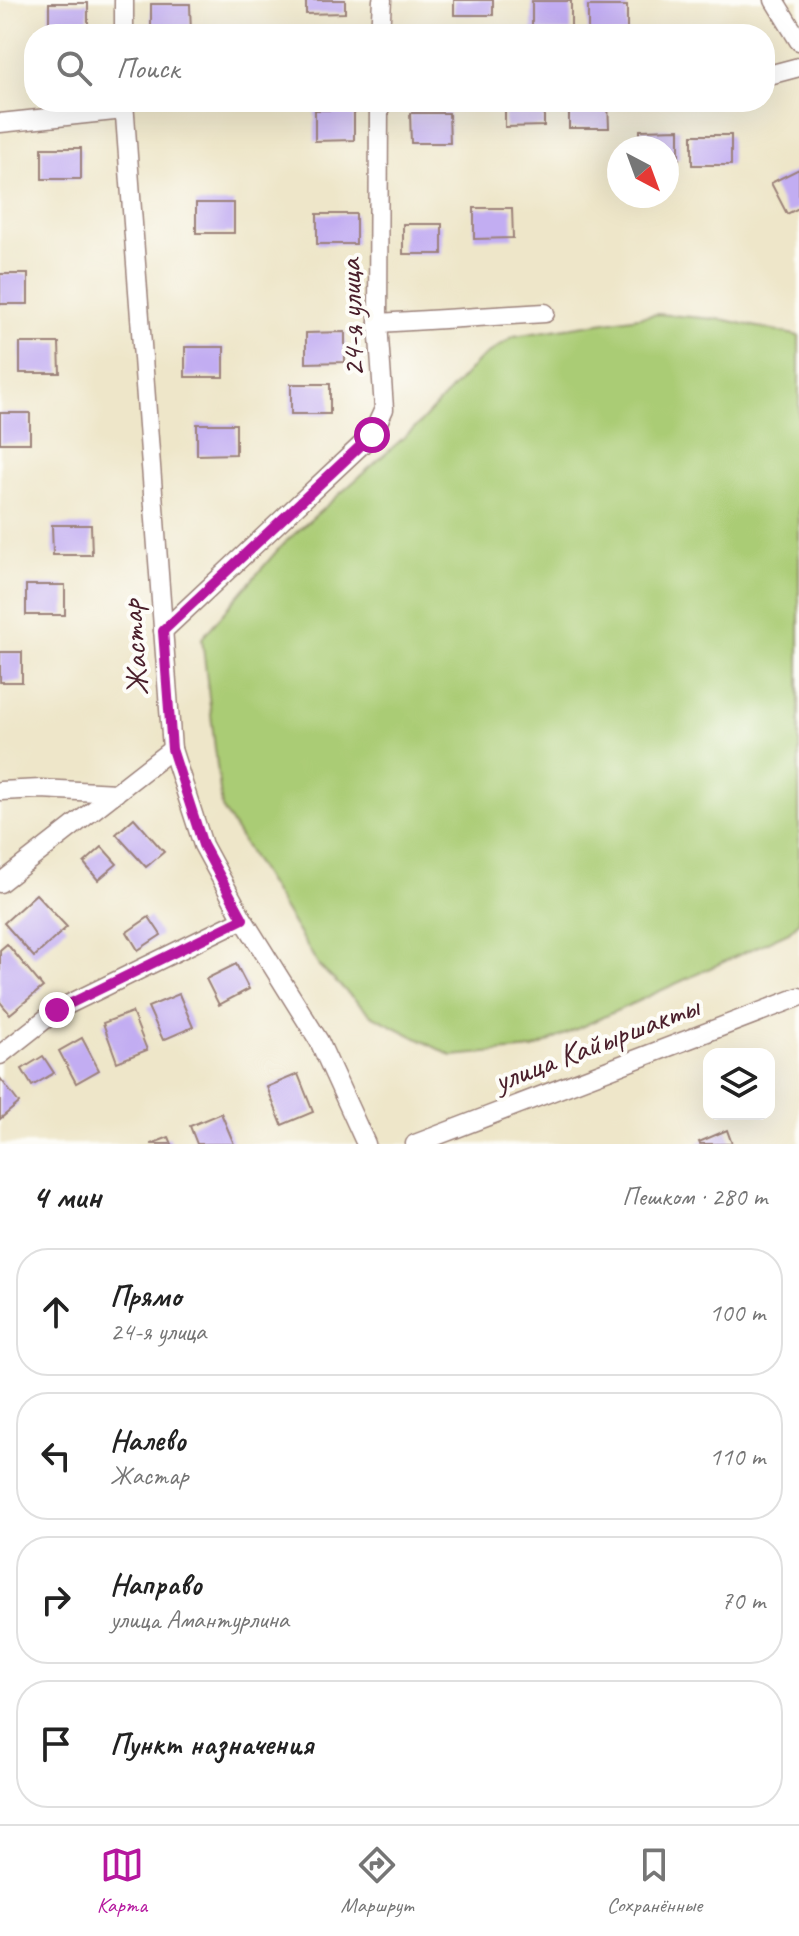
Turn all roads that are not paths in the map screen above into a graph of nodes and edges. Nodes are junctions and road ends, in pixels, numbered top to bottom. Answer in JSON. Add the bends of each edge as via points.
{"nodes":[{"id":1,"x":124,"y":0,"type":"edge"},
{"id":2,"x":382,"y":0,"type":"edge"},
{"id":3,"x":774,"y":0,"type":"edge"},
{"id":4,"x":124,"y":24,"type":"edge"},
{"id":5,"x":381,"y":24,"type":"edge"},
{"id":6,"x":799,"y":41,"type":"edge"},
{"id":7,"x":799,"y":67,"type":"edge"},
{"id":8,"x":775,"y":73,"type":"edge"},
{"id":9,"x":80,"y":112,"type":"edge"},
{"id":10,"x":124,"y":112,"type":"edge"},
{"id":11,"x":379,"y":112,"type":"edge"},
{"id":12,"x":0,"y":123,"type":"edge"},
{"id":13,"x":545,"y":313,"type":"dead end"},
{"id":14,"x":378,"y":323,"type":"junction"},
{"id":15,"x":163,"y":631,"type":"junction"},
{"id":16,"x":172,"y":749,"type":"junction"},
{"id":17,"x":0,"y":791,"type":"edge"},
{"id":18,"x":116,"y":793,"type":"junction"},
{"id":19,"x":0,"y":883,"type":"edge"},
{"id":20,"x":243,"y":919,"type":"junction"},
{"id":21,"x":799,"y":997,"type":"edge"},
{"id":22,"x":0,"y":1055,"type":"edge"},
{"id":23,"x":366,"y":1144,"type":"edge"},
{"id":24,"x":415,"y":1144,"type":"edge"}],
"edges":[{"from":1,"to":4,"type":"street"},
{"from":2,"to":5,"type":"street"},
{"from":3,"to":6,"type":"street"},
{"from":7,"to":8,"type":"street"},
{"from":9,"to":12,"type":"street"},
{"from":10,"to":15,"type":"street","name":"Жастар"},
{"from":11,"to":14,"type":"street","name":"24-я улица"},
{"from":13,"to":14,"type":"street"},
{"from":14,"to":15,"type":"street","name":"24-я улица","via":[[384,409],[372,435]]},
{"from":15,"to":16,"type":"street","name":"Жастар"},
{"from":16,"to":18,"type":"street"},
{"from":16,"to":20,"type":"street","name":"Жастар","via":[[203,845]]},
{"from":17,"to":18,"type":"street"},
{"from":18,"to":19,"type":"street"},
{"from":20,"to":22,"type":"street","via":[[57,1010]]},
{"from":20,"to":23,"type":"street","name":"Жастар","via":[[319,1041]]},
{"from":21,"to":24,"type":"street","name":"улица Кайыршакты"}]}
